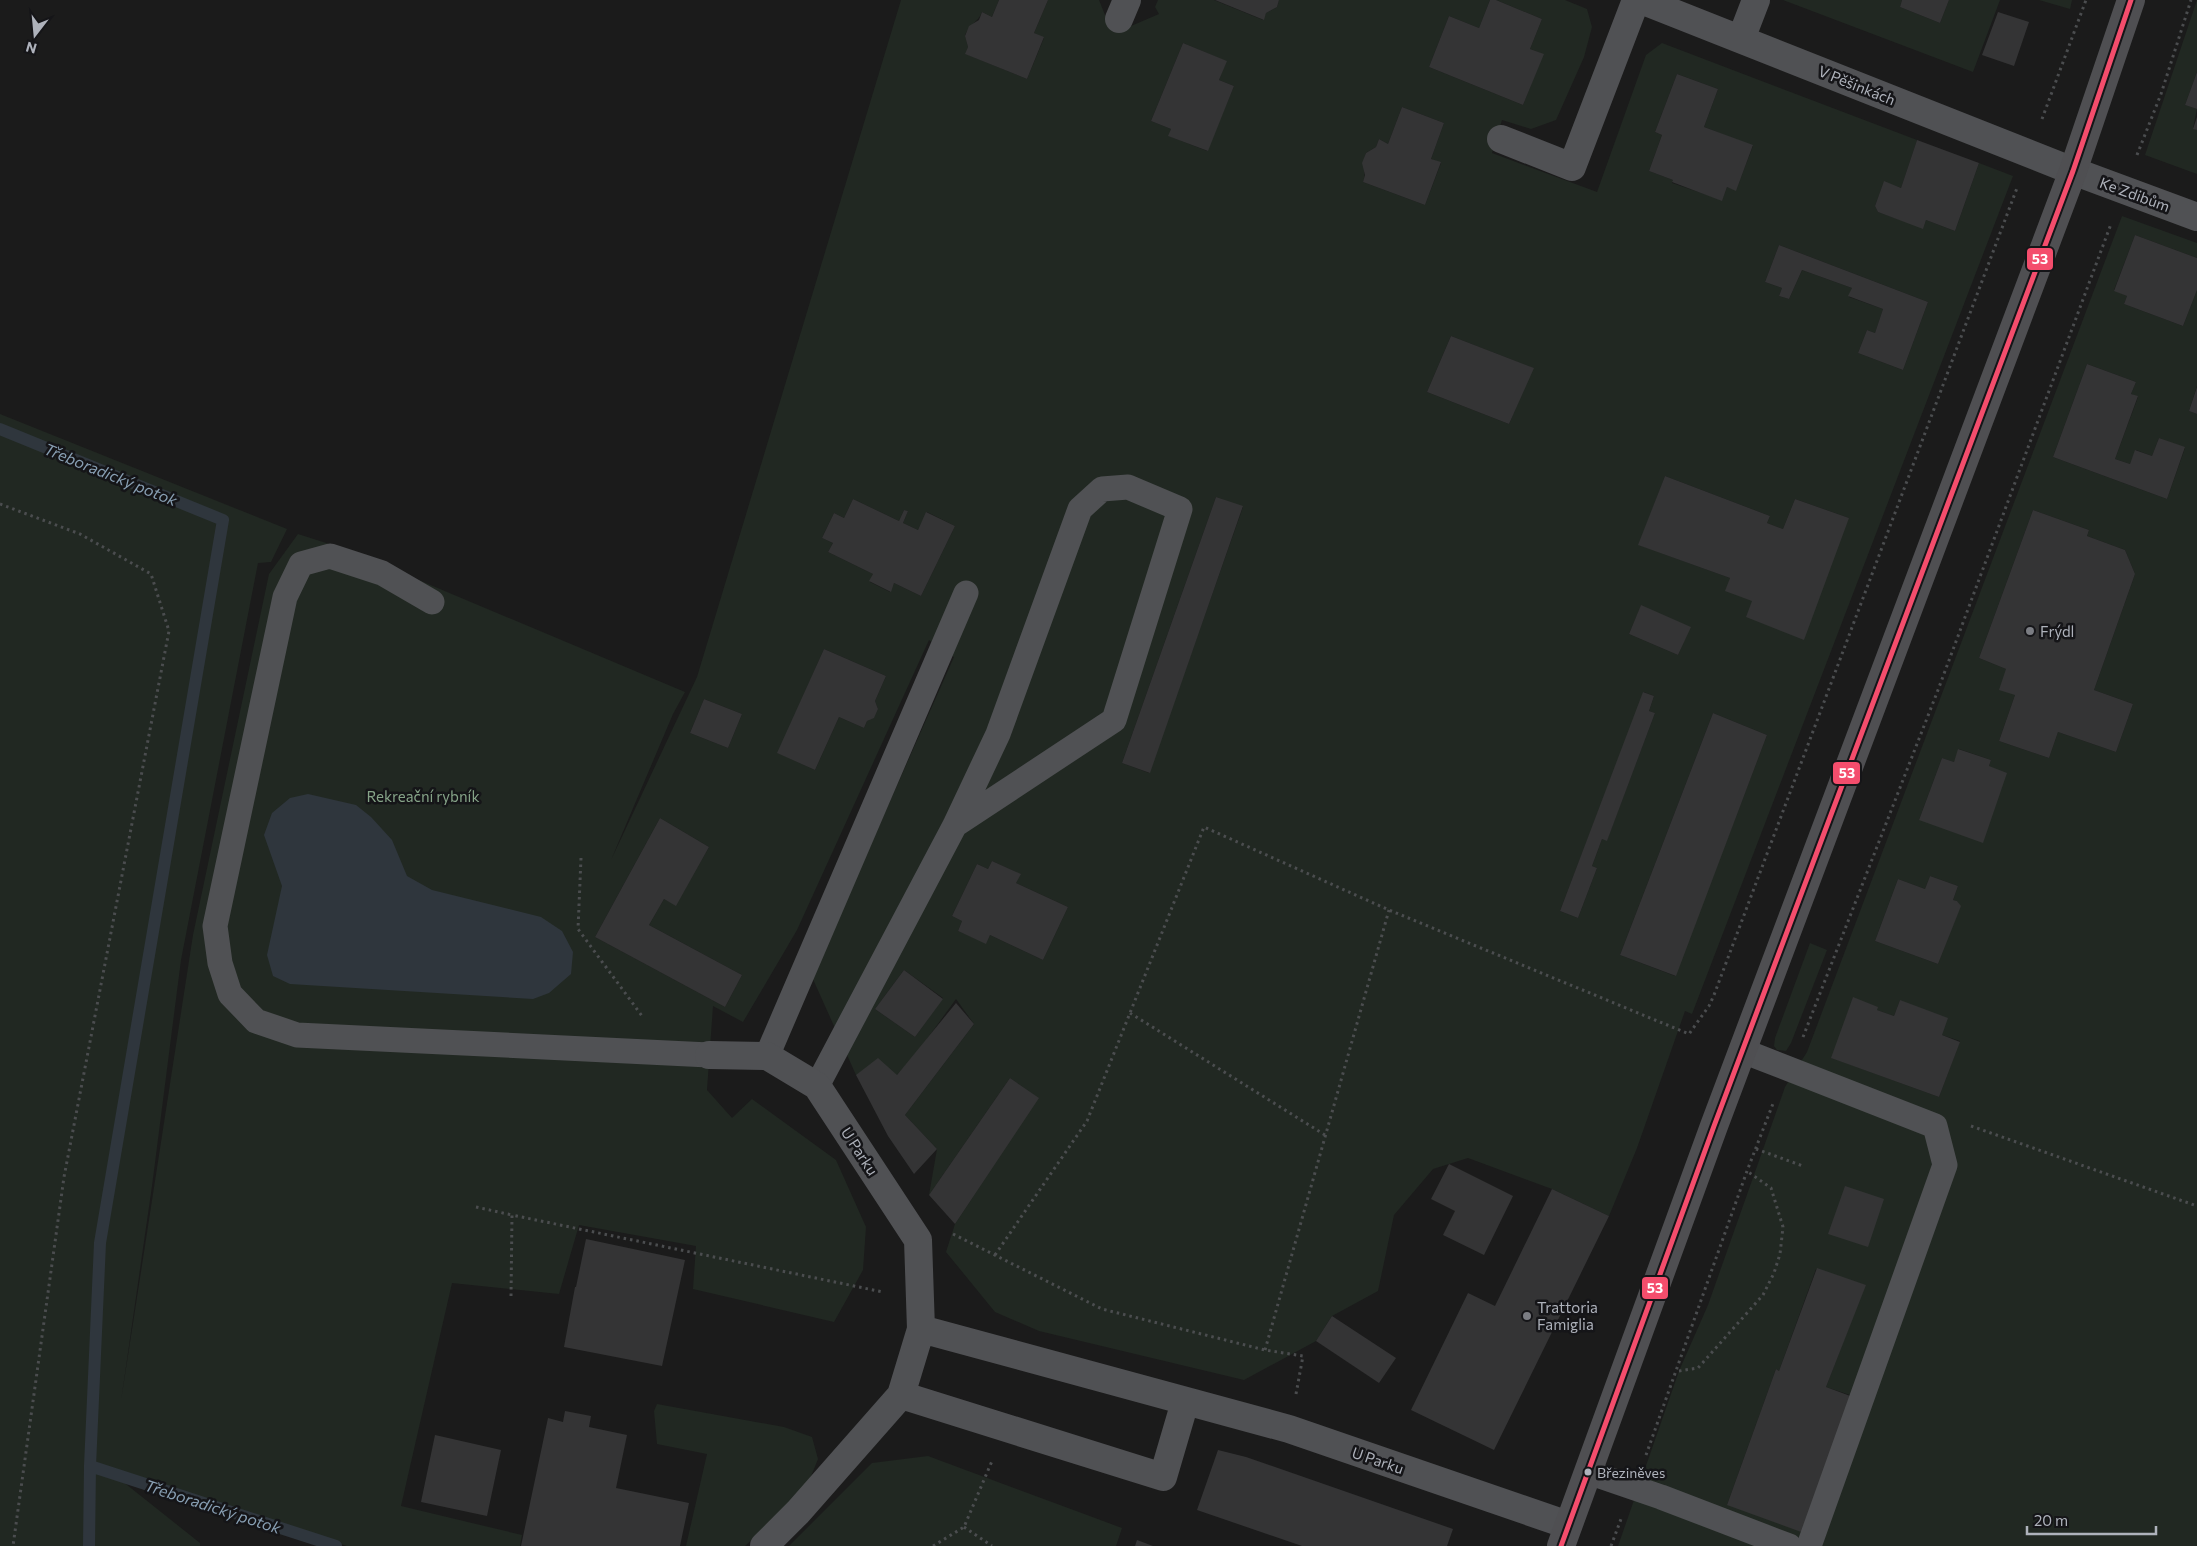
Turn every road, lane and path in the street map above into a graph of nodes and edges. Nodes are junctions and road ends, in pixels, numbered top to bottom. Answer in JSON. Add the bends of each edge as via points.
{"nodes":[{"id":1,"x":1636,"y":0,"type":"edge"},
{"id":2,"x":1641,"y":0,"type":"edge"},
{"id":3,"x":1756,"y":0,"type":"edge"},
{"id":4,"x":2086,"y":0,"type":"edge"},
{"id":5,"x":2131,"y":0,"type":"edge"},
{"id":6,"x":2191,"y":0,"type":"edge"},
{"id":7,"x":1741,"y":39,"type":"junction"},
{"id":8,"x":1501,"y":139,"type":"dead end"},
{"id":9,"x":2030,"y":153,"type":"junction"},
{"id":10,"x":2073,"y":171,"type":"junction"},
{"id":11,"x":2124,"y":189,"type":"junction"},
{"id":12,"x":2197,"y":217,"type":"edge"},
{"id":13,"x":0,"y":504,"type":"edge"},
{"id":14,"x":966,"y":593,"type":"dead end"},
{"id":15,"x":432,"y":602,"type":"dead end"},
{"id":16,"x":955,"y":826,"type":"junction"},
{"id":17,"x":581,"y":858,"type":"dead end"},
{"id":18,"x":1389,"y":910,"type":"junction"},
{"id":19,"x":1130,"y":1013,"type":"junction"},
{"id":20,"x":1743,"y":1051,"type":"junction"},
{"id":21,"x":668,"y":1053,"type":"junction"},
{"id":22,"x":709,"y":1055,"type":"joint"},
{"id":23,"x":767,"y":1056,"type":"junction"},
{"id":24,"x":1790,"y":1070,"type":"junction"},
{"id":25,"x":817,"y":1086,"type":"junction"},
{"id":26,"x":1935,"y":1126,"type":"junction"},
{"id":27,"x":1325,"y":1135,"type":"junction"},
{"id":28,"x":1756,"y":1149,"type":"junction"},
{"id":29,"x":1803,"y":1166,"type":"dead end"},
{"id":30,"x":1747,"y":1171,"type":"junction"},
{"id":31,"x":2197,"y":1206,"type":"edge"},
{"id":32,"x":476,"y":1207,"type":"dead end"},
{"id":33,"x":512,"y":1215,"type":"junction"},
{"id":34,"x":918,"y":1240,"type":"junction"},
{"id":35,"x":995,"y":1255,"type":"junction"},
{"id":36,"x":511,"y":1296,"type":"dead end"},
{"id":37,"x":920,"y":1299,"type":"junction"},
{"id":38,"x":921,"y":1329,"type":"junction"},
{"id":39,"x":1265,"y":1350,"type":"junction"},
{"id":40,"x":1678,"y":1371,"type":"dead end"},
{"id":41,"x":901,"y":1395,"type":"junction"},
{"id":42,"x":1185,"y":1402,"type":"junction"},
{"id":43,"x":1006,"y":1428,"type":"junction"},
{"id":44,"x":1289,"y":1429,"type":"junction"},
{"id":45,"x":1588,"y":1472,"type":"junction"},
{"id":46,"x":1634,"y":1489,"type":"junction"},
{"id":47,"x":964,"y":1527,"type":"junction"},
{"id":48,"x":1565,"y":1536,"type":"edge"},
{"id":49,"x":14,"y":1546,"type":"edge"},
{"id":50,"x":764,"y":1546,"type":"edge"},
{"id":51,"x":933,"y":1546,"type":"edge"},
{"id":52,"x":992,"y":1546,"type":"edge"},
{"id":53,"x":1610,"y":1546,"type":"edge"},
{"id":54,"x":1789,"y":1546,"type":"edge"},
{"id":55,"x":1809,"y":1546,"type":"edge"}],
"edges":[{"from":1,"to":8,"type":"street","via":[[1572,166]]},
{"from":2,"to":7,"type":"street","name":"V Pěšinkách"},
{"from":3,"to":7,"type":"street"},
{"from":4,"to":9,"type":"path"},
{"from":5,"to":10,"type":"main road"},
{"from":6,"to":11,"type":"path","via":[[2161,94]]},
{"from":7,"to":9,"type":"street","name":"V Pěšinkách"},
{"from":9,"to":10,"type":"street","name":"V Pěšinkách"},
{"from":9,"to":18,"type":"path","via":[[1714,995],[1689,1034]]},
{"from":10,"to":11,"type":"street","name":"Ke Zdibům"},
{"from":10,"to":20,"type":"main road"},
{"from":11,"to":12,"type":"street","name":"Ke Zdibům"},
{"from":11,"to":24,"type":"path","via":[[1938,690]]},
{"from":13,"to":49,"type":"path","via":[[80,534],[151,574],[169,632],[64,1177]]},
{"from":14,"to":23,"type":"lane"},
{"from":15,"to":21,"type":"lane","via":[[382,573],[330,556],[301,564],[285,597],[215,926],[220,963],[230,994],[256,1021],[297,1035]]},
{"from":16,"to":16,"type":"lane","via":[[998,734],[1080,508],[1102,490],[1128,486],[1180,509],[1114,720]]},
{"from":16,"to":25,"type":"lane"},
{"from":17,"to":21,"type":"path","via":[[578,929]]},
{"from":18,"to":19,"type":"path","via":[[1204,827]]},
{"from":18,"to":27,"type":"path"},
{"from":19,"to":27,"type":"path"},
{"from":19,"to":35,"type":"path","via":[[1087,1121]]},
{"from":20,"to":24,"type":"lane"},
{"from":20,"to":45,"type":"main road"},
{"from":21,"to":22,"type":"lane"},
{"from":22,"to":23,"type":"street","name":"U Parku"},
{"from":23,"to":25,"type":"street","name":"U Parku"},
{"from":24,"to":26,"type":"lane"},
{"from":24,"to":28,"type":"path","via":[[1779,1089]]},
{"from":25,"to":34,"type":"street","name":"U Parku"},
{"from":26,"to":31,"type":"path","via":[[1954,1120]]},
{"from":26,"to":55,"type":"lane","via":[[1945,1165]]},
{"from":27,"to":39,"type":"path"},
{"from":28,"to":29,"type":"path"},
{"from":28,"to":30,"type":"path"},
{"from":30,"to":40,"type":"path","via":[[1771,1188],[1783,1227],[1774,1273],[1763,1295],[1698,1368]]},
{"from":30,"to":46,"type":"path"},
{"from":32,"to":33,"type":"path"},
{"from":33,"to":36,"type":"path"},
{"from":33,"to":37,"type":"path"},
{"from":34,"to":35,"type":"path","via":[[954,1234]]},
{"from":34,"to":37,"type":"street"},
{"from":35,"to":39,"type":"path","via":[[1102,1309]]},
{"from":37,"to":38,"type":"street"},
{"from":38,"to":41,"type":"street"},
{"from":38,"to":42,"type":"street","name":"U Parku"},
{"from":39,"to":44,"type":"path","via":[[1303,1356]]},
{"from":41,"to":43,"type":"street"},
{"from":41,"to":50,"type":"street"},
{"from":42,"to":43,"type":"street","via":[[1163,1477]]},
{"from":42,"to":44,"type":"street","name":"U Parku"},
{"from":43,"to":47,"type":"path"},
{"from":44,"to":48,"type":"street","name":"U Parku"},
{"from":45,"to":46,"type":"lane"},
{"from":45,"to":48,"type":"main road"},
{"from":46,"to":53,"type":"path"},
{"from":46,"to":54,"type":"lane"},
{"from":47,"to":51,"type":"path"},
{"from":47,"to":52,"type":"path"}]}
